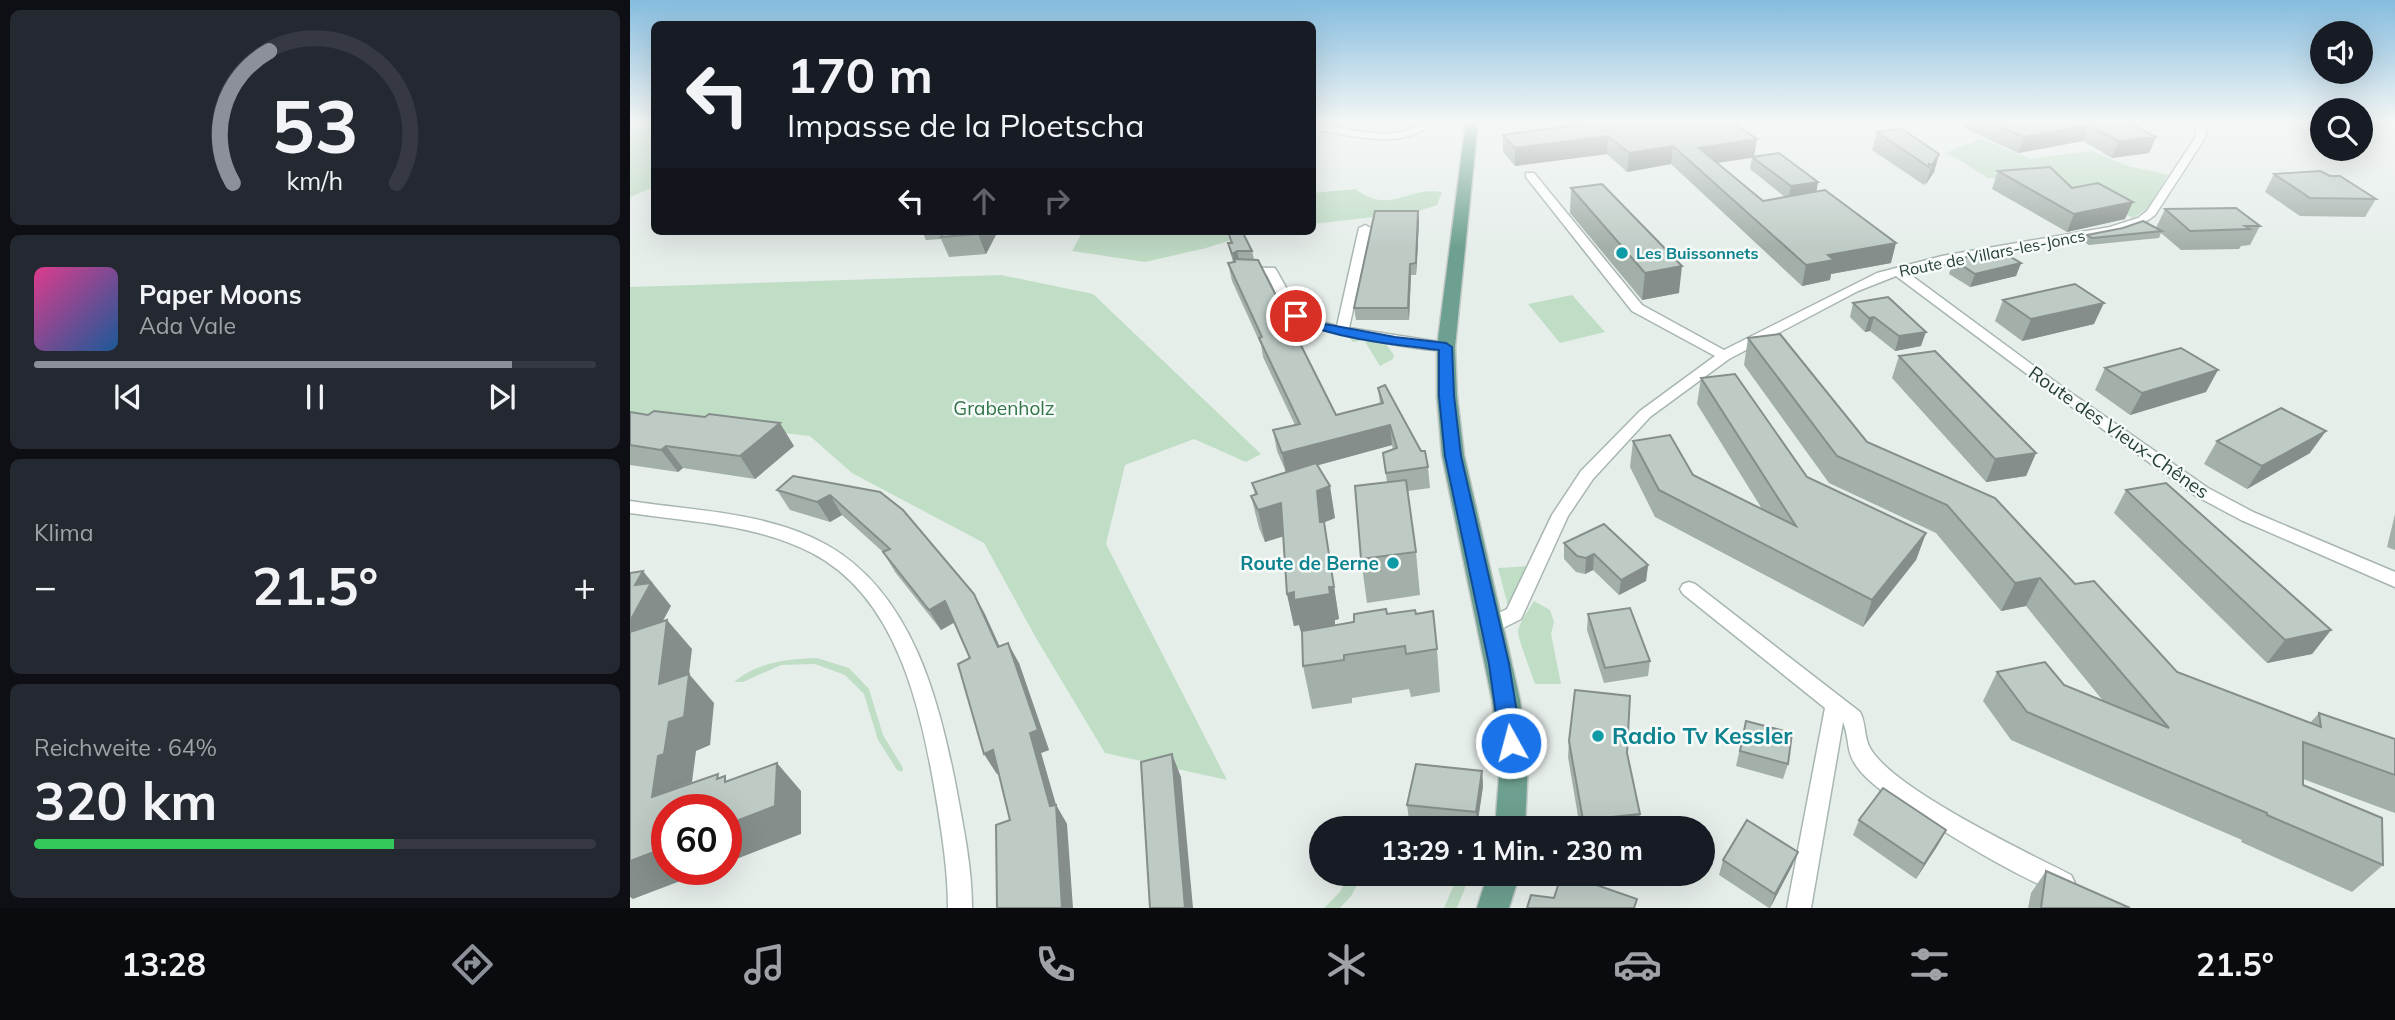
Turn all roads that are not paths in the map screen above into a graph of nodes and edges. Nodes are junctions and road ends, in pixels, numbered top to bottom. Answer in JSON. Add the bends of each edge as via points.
{"nodes":[{"id":1,"x":1467,"y":163,"type":"edge"},
{"id":2,"x":2183,"y":163,"type":"edge"},
{"id":3,"x":1530,"y":175,"type":"dead end"},
{"id":4,"x":1365,"y":228,"type":"dead end"},
{"id":5,"x":1240,"y":271,"type":"edge"},
{"id":6,"x":1898,"y":271,"type":"junction"},
{"id":7,"x":1342,"y":331,"type":"junction"},
{"id":8,"x":1446,"y":347,"type":"junction"},
{"id":9,"x":1724,"y":356,"type":"junction"},
{"id":10,"x":630,"y":507,"type":"edge"},
{"id":11,"x":2395,"y":580,"type":"edge"},
{"id":12,"x":1689,"y":590,"type":"dead end"},
{"id":13,"x":1490,"y":626,"type":"junction"},
{"id":14,"x":1836,"y":705,"type":"junction"},
{"id":15,"x":1511,"y":816,"type":"edge"},
{"id":16,"x":1500,"y":886,"type":"edge"},
{"id":17,"x":2078,"y":890,"type":"edge"},
{"id":18,"x":960,"y":908,"type":"edge"},
{"id":19,"x":1493,"y":908,"type":"edge"},
{"id":20,"x":1799,"y":908,"type":"edge"}],
"edges":[{"from":1,"to":8,"type":"main road"},
{"from":2,"to":6,"type":"street","name":"Route de Villars-les-Joncs","via":[[2142,220],[2112,230]]},
{"from":3,"to":9,"type":"street","via":[[1637,308]]},
{"from":4,"to":7,"type":"street"},
{"from":5,"to":7,"type":"street","via":[[1270,271],[1296,316]]},
{"from":6,"to":9,"type":"street","name":"Route de Villars-les-Joncs","via":[[1854,288]]},
{"from":6,"to":11,"type":"street","name":"Route des Vieux-Chênes","via":[[2202,492]]},
{"from":7,"to":8,"type":"street"},
{"from":8,"to":13,"type":"main road","via":[[1453,456]]},
{"from":9,"to":13,"type":"street","name":"Route de Villars-les-Joncs","via":[[1645,414],[1587,475],[1560,515],[1514,614]]},
{"from":10,"to":18,"type":"street","via":[[751,526],[796,539],[839,562],[869,593],[894,628],[922,688],[961,873]]},
{"from":12,"to":14,"type":"street"},
{"from":13,"to":15,"type":"main road","via":[[1514,764]]},
{"from":14,"to":17,"type":"street","via":[[1853,718],[1858,749],[1865,760],[1886,778],[1976,839]]},
{"from":14,"to":20,"type":"street"},
{"from":16,"to":19,"type":"main road"}]}
